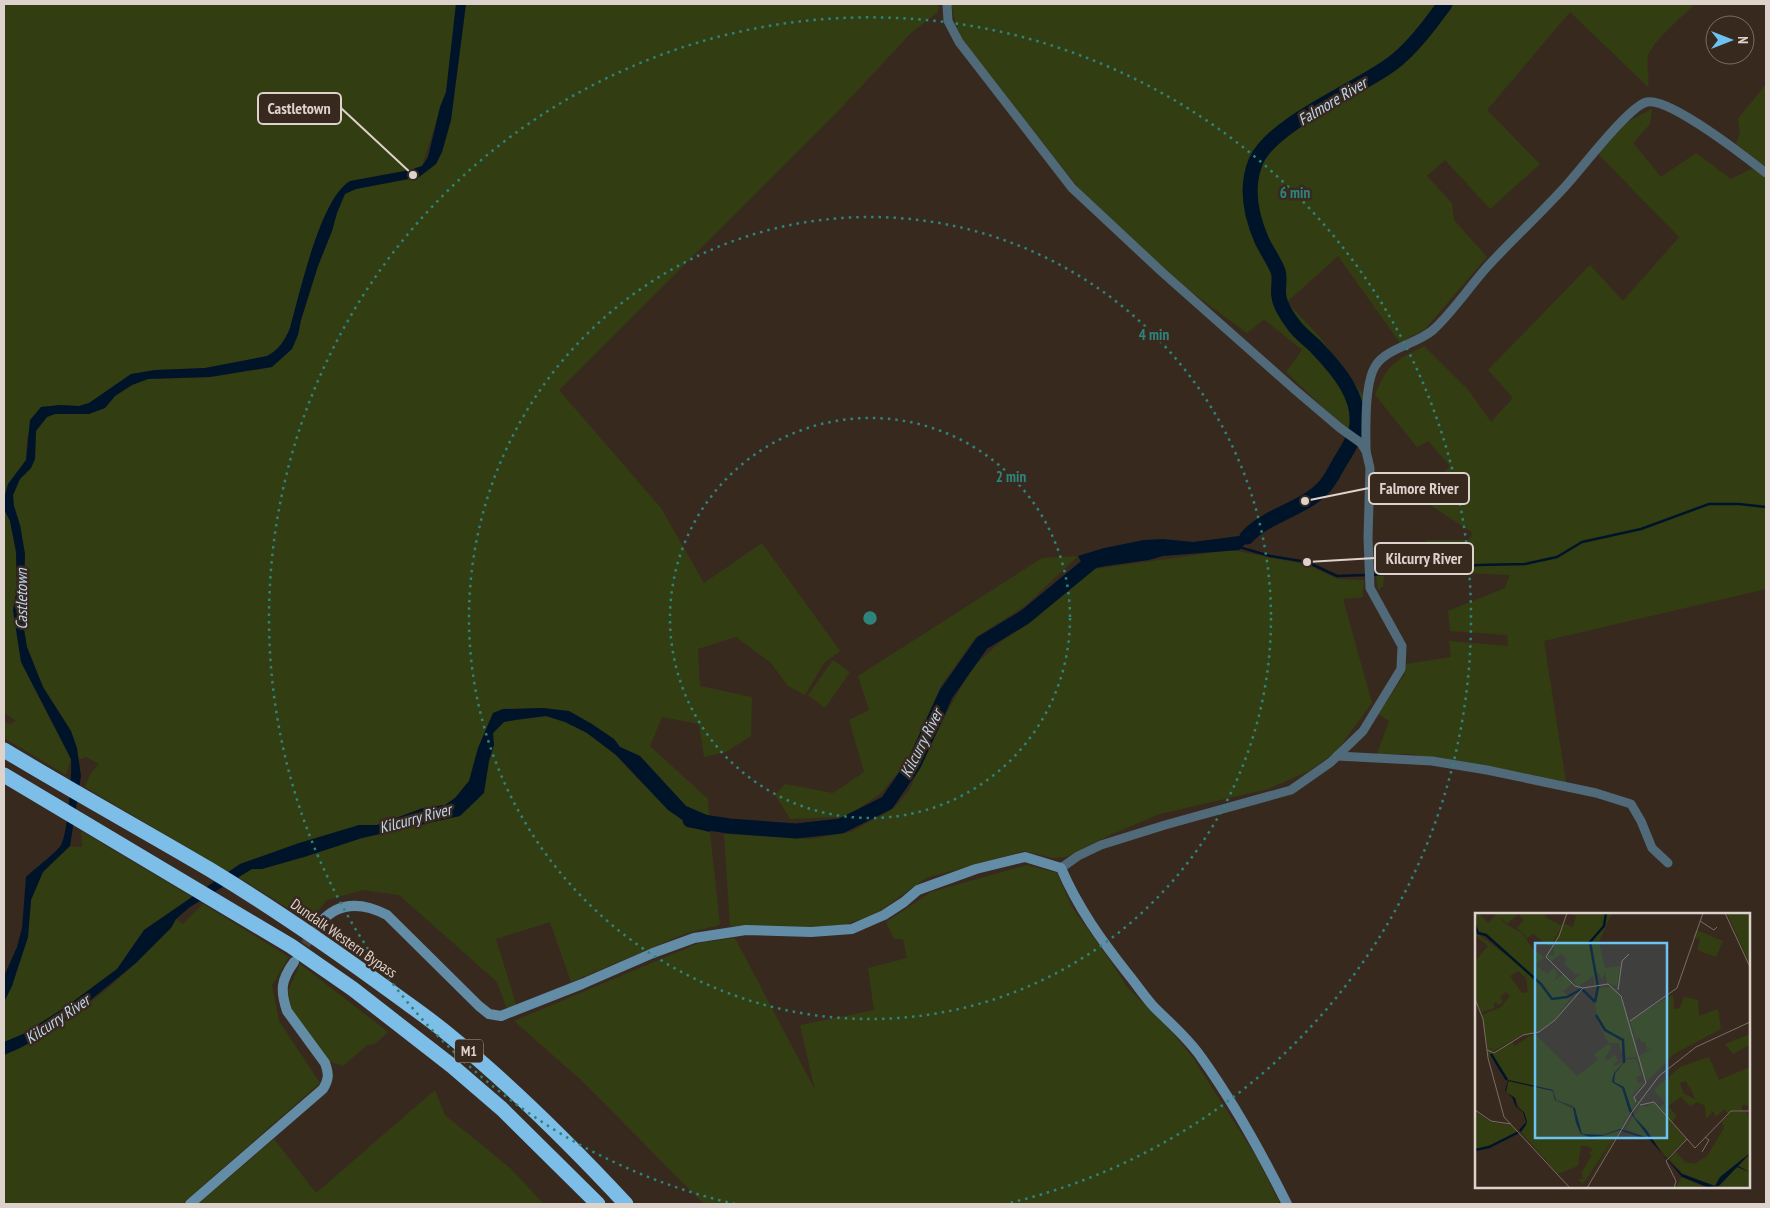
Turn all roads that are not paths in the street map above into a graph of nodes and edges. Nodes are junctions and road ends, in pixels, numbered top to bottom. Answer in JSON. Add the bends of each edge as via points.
{"nodes":[{"id":1,"x":947,"y":4,"type":"edge"},
{"id":2,"x":1766,"y":172,"type":"edge"},
{"id":3,"x":1363,"y":447,"type":"junction"},
{"id":4,"x":4,"y":750,"type":"edge"},
{"id":5,"x":1337,"y":756,"type":"junction"},
{"id":6,"x":4,"y":776,"type":"edge"},
{"id":7,"x":1668,"y":862,"type":"dead end"},
{"id":8,"x":1061,"y":868,"type":"junction"},
{"id":9,"x":319,"y":924,"type":"tunnel mouth"},
{"id":10,"x":294,"y":962,"type":"tunnel mouth"},
{"id":11,"x":190,"y":1204,"type":"edge"},
{"id":12,"x":598,"y":1204,"type":"edge"},
{"id":13,"x":626,"y":1204,"type":"edge"},
{"id":14,"x":1287,"y":1204,"type":"edge"}],
"edges":[{"from":1,"to":3,"type":"street","via":[[948,21],[959,42],[1072,188]]},
{"from":2,"to":3,"type":"street","via":[[1726,142],[1674,110],[1647,102],[1636,108],[1434,329],[1376,365],[1369,381]]},
{"from":3,"to":5,"type":"street","via":[[1370,468],[1370,588],[1402,646],[1401,669],[1363,731]]},
{"from":4,"to":13,"type":"highway","name":"Dundalk Western Bypass","number":"M1","via":[[236,886],[363,971],[448,1033],[557,1132]]},
{"from":5,"to":7,"type":"street","via":[[1432,761],[1596,793],[1631,804],[1652,848]]},
{"from":5,"to":8,"type":"street","via":[[1291,790],[1101,846]]},
{"from":6,"to":12,"type":"highway","number":"M1","via":[[291,946],[384,1012],[502,1109]]},
{"from":8,"to":9,"type":"street","via":[[1025,856],[976,868],[918,890],[884,914],[852,929],[811,932],[746,930],[694,938],[501,1016],[489,1014],[387,915],[373,908],[346,906],[326,915]]},
{"from":8,"to":14,"type":"street","via":[[1094,930],[1154,1006],[1200,1056],[1248,1132]]},
{"from":10,"to":11,"type":"street","via":[[283,981],[284,1004],[325,1063],[328,1080],[323,1089]]}]}
